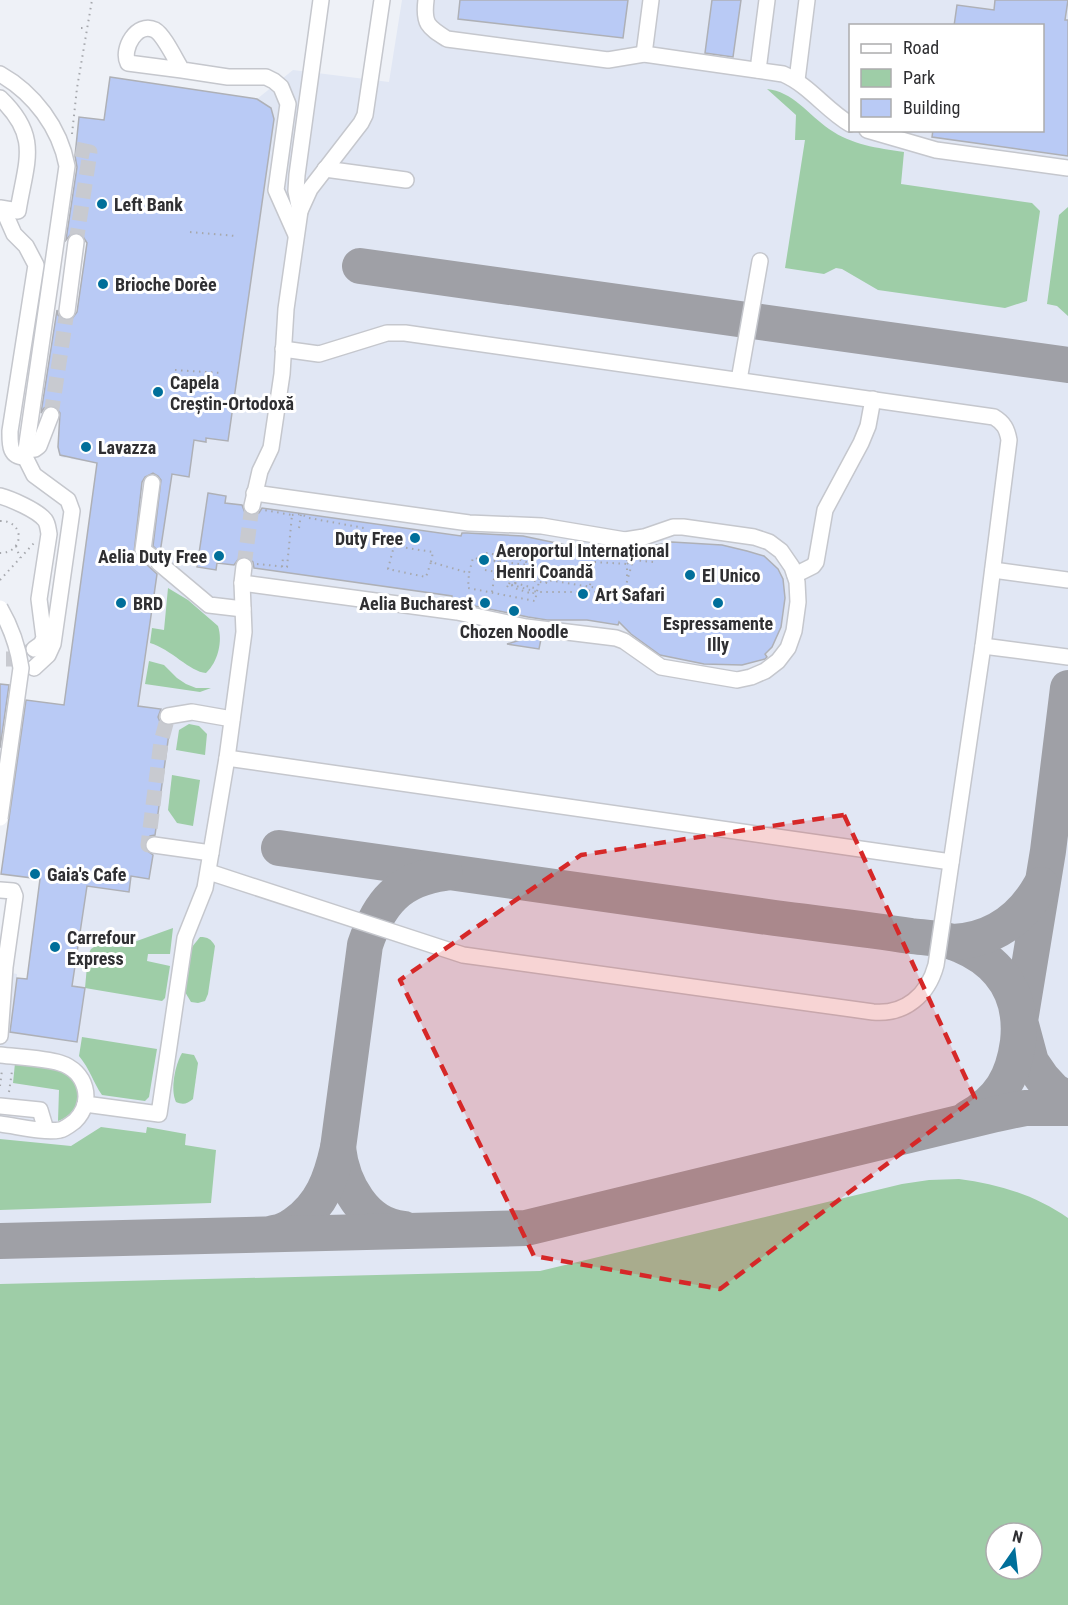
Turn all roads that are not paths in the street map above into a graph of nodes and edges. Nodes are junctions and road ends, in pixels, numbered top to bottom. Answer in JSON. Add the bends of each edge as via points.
{"nodes":[{"id":1,"x":321,"y":0,"type":"edge"},
{"id":2,"x":382,"y":0,"type":"edge"},
{"id":3,"x":426,"y":0,"type":"edge"},
{"id":4,"x":651,"y":0,"type":"edge"},
{"id":5,"x":767,"y":0,"type":"edge"},
{"id":6,"x":807,"y":0,"type":"edge"},
{"id":7,"x":644,"y":54,"type":"junction"},
{"id":8,"x":182,"y":70,"type":"dead end"},
{"id":9,"x":758,"y":70,"type":"junction"},
{"id":10,"x":0,"y":74,"type":"edge"},
{"id":11,"x":796,"y":80,"type":"junction"},
{"id":12,"x":0,"y":98,"type":"edge"},
{"id":13,"x":849,"y":123,"type":"edge"},
{"id":14,"x":874,"y":132,"type":"edge"},
{"id":15,"x":1068,"y":168,"type":"edge"},
{"id":16,"x":325,"y":169,"type":"junction"},
{"id":17,"x":406,"y":180,"type":"dead end"},
{"id":18,"x":1,"y":208,"type":"edge"},
{"id":19,"x":300,"y":211,"type":"junction"},
{"id":20,"x":296,"y":236,"type":"junction"},
{"id":21,"x":76,"y":242,"type":"tunnel mouth"},
{"id":22,"x":760,"y":261,"type":"dead end"},
{"id":23,"x":50,"y":284,"type":"junction"},
{"id":24,"x":283,"y":350,"type":"junction"},
{"id":25,"x":739,"y":380,"type":"junction"},
{"id":26,"x":873,"y":399,"type":"junction"},
{"id":27,"x":51,"y":415,"type":"tunnel mouth"},
{"id":28,"x":25,"y":454,"type":"junction"},
{"id":29,"x":152,"y":483,"type":"dead end"},
{"id":30,"x":0,"y":496,"type":"edge"},
{"id":31,"x":248,"y":565,"type":"tunnel mouth"},
{"id":32,"x":993,"y":570,"type":"junction"},
{"id":33,"x":795,"y":575,"type":"junction"},
{"id":34,"x":1068,"y":580,"type":"edge"},
{"id":35,"x":242,"y":583,"type":"junction"},
{"id":36,"x":0,"y":608,"type":"edge"},
{"id":37,"x":243,"y":609,"type":"junction"},
{"id":38,"x":982,"y":646,"type":"junction"},
{"id":39,"x":34,"y":649,"type":"dead end"},
{"id":40,"x":1068,"y":657,"type":"edge"},
{"id":41,"x":34,"y":668,"type":"tunnel mouth"},
{"id":42,"x":168,"y":716,"type":"dead end"},
{"id":43,"x":232,"y":719,"type":"junction"},
{"id":44,"x":226,"y":758,"type":"junction"},
{"id":45,"x":0,"y":818,"type":"edge"},
{"id":46,"x":154,"y":845,"type":"dead end"},
{"id":47,"x":211,"y":853,"type":"junction"},
{"id":48,"x":951,"y":862,"type":"junction"},
{"id":49,"x":209,"y":872,"type":"junction"},
{"id":50,"x":0,"y":890,"type":"edge"},
{"id":51,"x":6,"y":918,"type":"edge"},
{"id":52,"x":0,"y":1036,"type":"edge"},
{"id":53,"x":6,"y":1056,"type":"edge"},
{"id":54,"x":86,"y":1104,"type":"junction"},
{"id":55,"x":4,"y":1106,"type":"edge"},
{"id":56,"x":0,"y":1124,"type":"edge"},
{"id":57,"x":46,"y":1130,"type":"junction"}],
"edges":[{"from":1,"to":19,"type":"street","via":[[297,175]]},
{"from":2,"to":16,"type":"street","via":[[365,115]]},
{"from":3,"to":7,"type":"street","via":[[424,16],[428,25],[447,39],[608,60]]},
{"from":4,"to":7,"type":"street"},
{"from":5,"to":9,"type":"street"},
{"from":6,"to":11,"type":"street"},
{"from":7,"to":9,"type":"street"},
{"from":8,"to":20,"type":"street","via":[[266,78],[281,87],[288,104],[276,190]]},
{"from":9,"to":11,"type":"street"},
{"from":10,"to":23,"type":"street","via":[[33,99],[70,148]]},
{"from":11,"to":13,"type":"street"},
{"from":12,"to":18,"type":"street","via":[[21,122],[28,144],[18,211]]},
{"from":14,"to":15,"type":"street","via":[[936,150]]},
{"from":16,"to":17,"type":"street"},
{"from":16,"to":19,"type":"street"},
{"from":18,"to":28,"type":"street","via":[[36,265],[10,431],[14,455]]},
{"from":19,"to":20,"type":"street"},
{"from":20,"to":24,"type":"street"},
{"from":21,"to":23,"type":"street","via":[[68,307]]},
{"from":22,"to":25,"type":"street"},
{"from":23,"to":28,"type":"street"},
{"from":24,"to":25,"type":"street","via":[[319,354],[387,333],[405,333]]},
{"from":24,"to":33,"type":"street","via":[[271,448],[260,471],[255,503],[542,526],[625,540],[673,526],[742,535],[769,542],[781,551]]},
{"from":25,"to":26,"type":"street"},
{"from":26,"to":32,"type":"street","via":[[984,414],[1003,423],[1008,452]]},
{"from":26,"to":33,"type":"street","via":[[861,443],[825,510],[818,557],[813,566]]},
{"from":27,"to":28,"type":"street","via":[[39,446]]},
{"from":28,"to":41,"type":"street","via":[[34,475],[68,500],[72,511],[53,644]]},
{"from":29,"to":37,"type":"street","via":[[142,550],[209,605]]},
{"from":30,"to":39,"type":"street","via":[[40,516],[48,526],[39,599],[44,638]]},
{"from":31,"to":35,"type":"street"},
{"from":32,"to":34,"type":"street"},
{"from":32,"to":38,"type":"street"},
{"from":33,"to":35,"type":"street","via":[[798,602],[788,648],[765,671],[737,680],[661,667],[616,638]]},
{"from":35,"to":37,"type":"street"},
{"from":36,"to":45,"type":"street","bridge":true,"via":[[19,653],[21,668]]},
{"from":37,"to":43,"type":"street","via":[[242,651]]},
{"from":38,"to":40,"type":"street"},
{"from":38,"to":48,"type":"street"},
{"from":42,"to":43,"type":"street","via":[[192,712]]},
{"from":43,"to":44,"type":"street"},
{"from":44,"to":47,"type":"street"},
{"from":44,"to":48,"type":"street"},
{"from":46,"to":47,"type":"street"},
{"from":47,"to":49,"type":"street"},
{"from":48,"to":49,"type":"street","via":[[933,977],[909,1005],[882,1013],[464,955]]},
{"from":49,"to":54,"type":"street","via":[[185,938],[159,1114]]},
{"from":50,"to":51,"type":"street","via":[[9,889],[15,896]]},
{"from":51,"to":52,"type":"street"},
{"from":53,"to":54,"type":"street","via":[[60,1063],[75,1072],[84,1083]]},
{"from":54,"to":57,"type":"street","via":[[71,1124],[61,1130]]},
{"from":55,"to":57,"type":"street","via":[[40,1110]]},
{"from":56,"to":57,"type":"street"}]}
